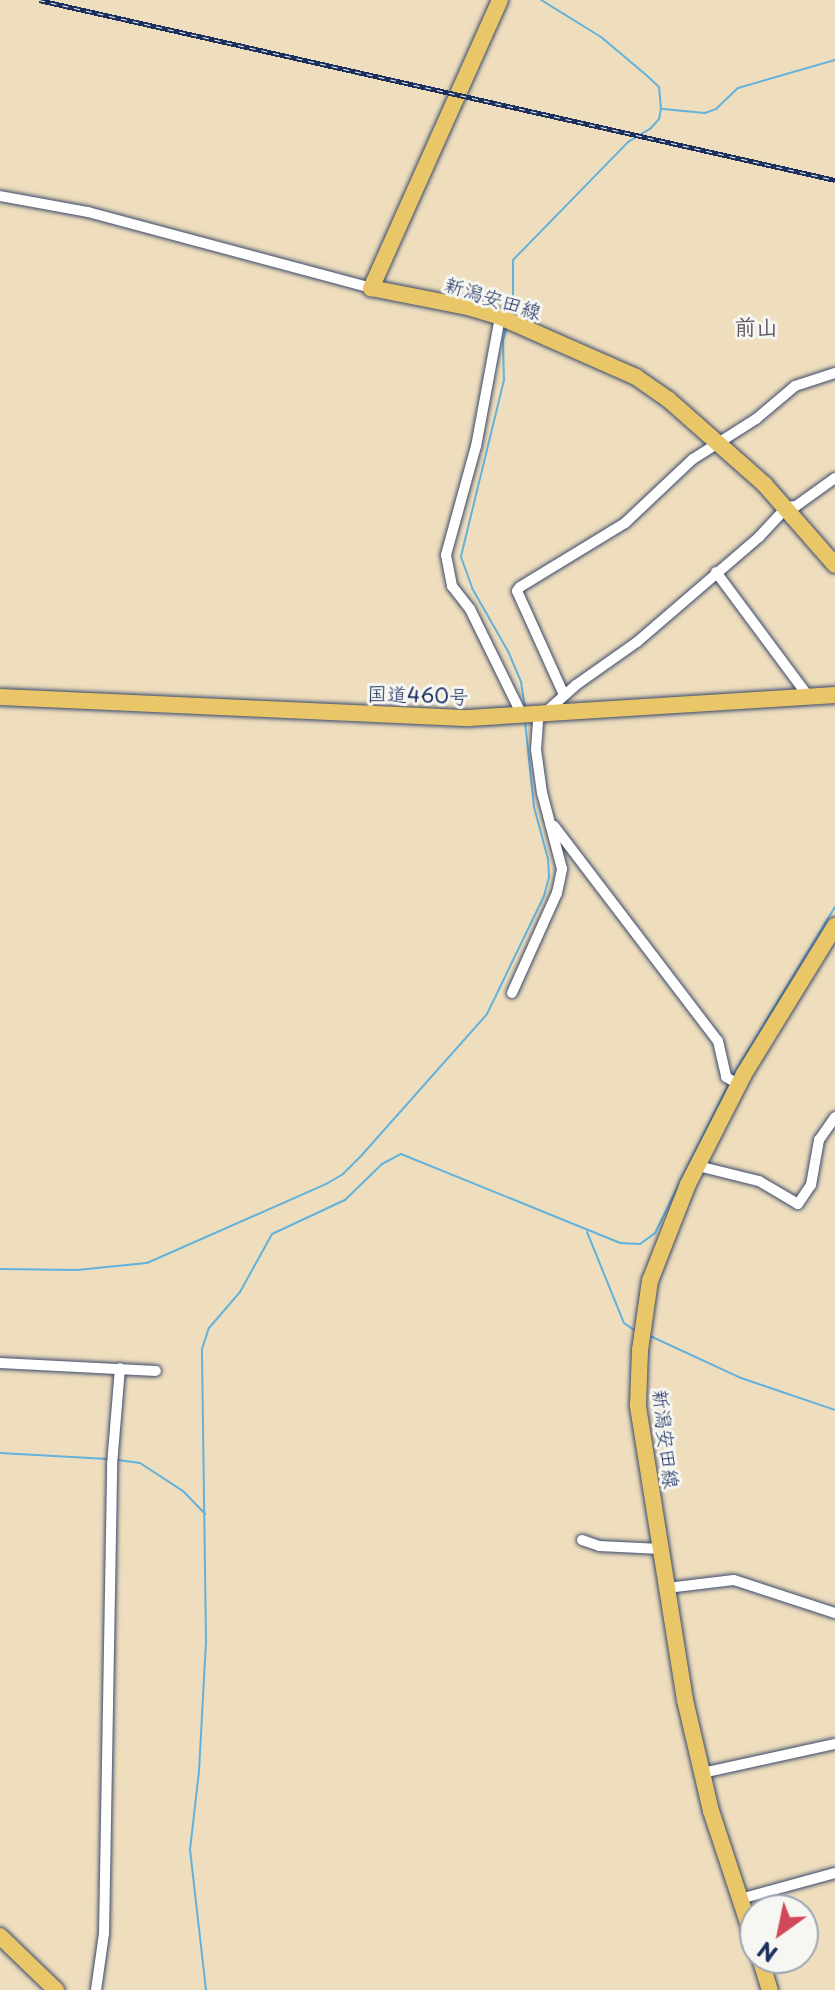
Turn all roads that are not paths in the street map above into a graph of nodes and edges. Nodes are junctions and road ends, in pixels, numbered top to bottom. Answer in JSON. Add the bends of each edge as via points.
{"nodes":[{"id":1,"x":500,"y":0,"type":"edge"},
{"id":2,"x":0,"y":196,"type":"edge"},
{"id":3,"x":371,"y":288,"type":"junction"},
{"id":4,"x":500,"y":317,"type":"junction"},
{"id":5,"x":835,"y":373,"type":"edge"},
{"id":6,"x":719,"y":442,"type":"junction"},
{"id":7,"x":835,"y":478,"type":"edge"},
{"id":8,"x":787,"y":507,"type":"junction"},
{"id":9,"x":835,"y":565,"type":"edge"},
{"id":10,"x":716,"y":572,"type":"junction"},
{"id":11,"x":564,"y":695,"type":"junction"},
{"id":12,"x":835,"y":695,"type":"edge"},
{"id":13,"x":0,"y":697,"type":"edge"},
{"id":14,"x":809,"y":697,"type":"junction"},
{"id":15,"x":533,"y":713,"type":"junction"},
{"id":16,"x":550,"y":822,"type":"junction"},
{"id":17,"x":835,"y":926,"type":"edge"},
{"id":18,"x":512,"y":993,"type":"dead end"},
{"id":19,"x":738,"y":1084,"type":"junction"},
{"id":20,"x":835,"y":1117,"type":"edge"},
{"id":21,"x":698,"y":1166,"type":"junction"},
{"id":22,"x":0,"y":1363,"type":"edge"},
{"id":23,"x":120,"y":1368,"type":"junction"},
{"id":24,"x":156,"y":1371,"type":"dead end"},
{"id":25,"x":582,"y":1540,"type":"dead end"},
{"id":26,"x":661,"y":1549,"type":"junction"},
{"id":27,"x":667,"y":1588,"type":"junction"},
{"id":28,"x":835,"y":1613,"type":"edge"},
{"id":29,"x":835,"y":1744,"type":"edge"},
{"id":30,"x":702,"y":1773,"type":"junction"},
{"id":31,"x":835,"y":1873,"type":"edge"},
{"id":32,"x":758,"y":1894,"type":"edge"},
{"id":33,"x":739,"y":1896,"type":"edge"},
{"id":34,"x":0,"y":1936,"type":"edge"},
{"id":35,"x":56,"y":1990,"type":"edge"},
{"id":36,"x":96,"y":1990,"type":"edge"}],
"edges":[{"from":1,"to":3,"type":"main road"},
{"from":2,"to":3,"type":"street","via":[[88,212]]},
{"from":3,"to":4,"type":"main road","name":"新潟安田線"},
{"from":4,"to":6,"type":"main road","name":"新潟安田線","via":[[636,377]]},
{"from":4,"to":15,"type":"street","via":[[476,446],[446,555],[452,586]]},
{"from":5,"to":6,"type":"street","via":[[795,386]]},
{"from":6,"to":8,"type":"main road","name":"新潟安田線"},
{"from":6,"to":11,"type":"street","via":[[693,459],[625,523],[517,591]]},
{"from":7,"to":8,"type":"street"},
{"from":8,"to":9,"type":"main road","name":"新潟安田線"},
{"from":8,"to":10,"type":"street"},
{"from":10,"to":11,"type":"street","via":[[637,642]]},
{"from":10,"to":14,"type":"street"},
{"from":11,"to":15,"type":"street"},
{"from":12,"to":14,"type":"main road","name":"国道460号"},
{"from":13,"to":15,"type":"main road","name":"国道460号","via":[[468,718]]},
{"from":14,"to":15,"type":"main road","name":"国道460号"},
{"from":15,"to":16,"type":"street","via":[[538,719],[536,750]]},
{"from":16,"to":18,"type":"street","via":[[562,869],[557,893]]},
{"from":16,"to":19,"type":"street","via":[[718,1041],[726,1077]]},
{"from":17,"to":19,"type":"main road","name":"新潟安田線"},
{"from":19,"to":21,"type":"main road","name":"新潟安田線"},
{"from":20,"to":21,"type":"street","via":[[819,1140],[811,1185],[798,1204],[759,1181]]},
{"from":21,"to":26,"type":"main road","name":"新潟安田線","via":[[658,1256],[641,1336],[638,1405]]},
{"from":22,"to":23,"type":"street"},
{"from":23,"to":24,"type":"street"},
{"from":23,"to":36,"type":"street","via":[[112,1465],[104,1934]]},
{"from":25,"to":26,"type":"street","via":[[599,1546]]},
{"from":26,"to":27,"type":"main road","name":"新潟安田線"},
{"from":27,"to":28,"type":"street","via":[[734,1580]]},
{"from":27,"to":30,"type":"main road","name":"新潟安田線"},
{"from":29,"to":30,"type":"street"},
{"from":30,"to":33,"type":"main road","name":"新潟安田線"},
{"from":31,"to":32,"type":"street"},
{"from":34,"to":35,"type":"main road"}]}
